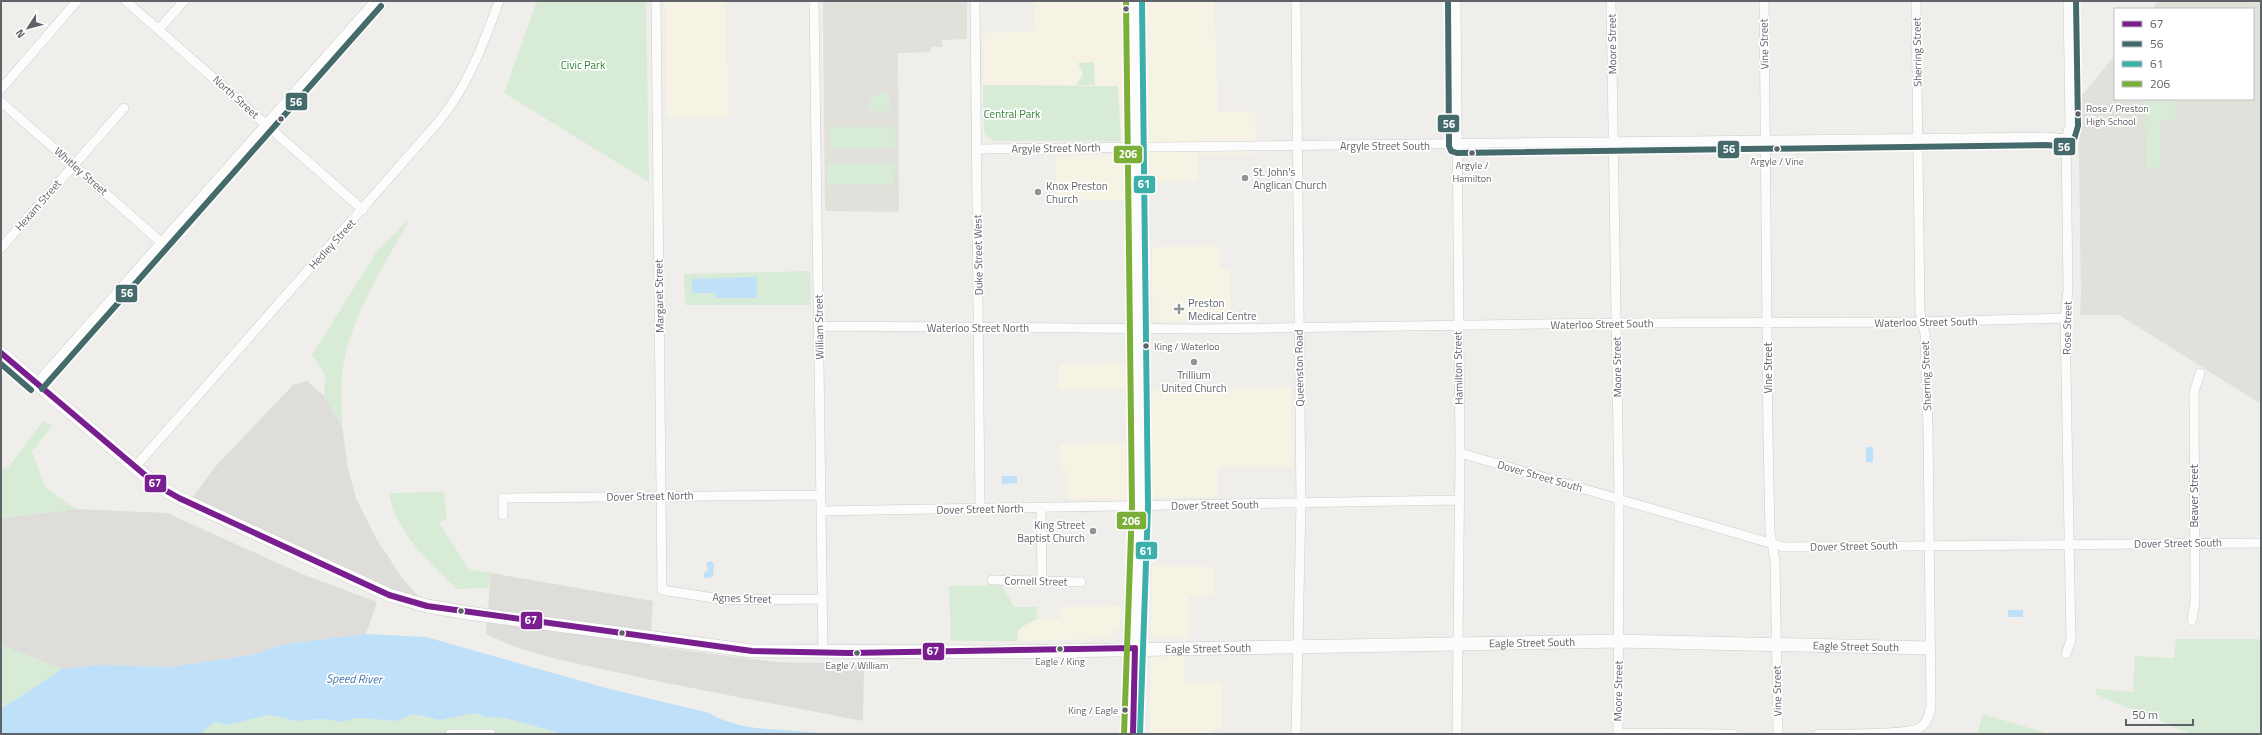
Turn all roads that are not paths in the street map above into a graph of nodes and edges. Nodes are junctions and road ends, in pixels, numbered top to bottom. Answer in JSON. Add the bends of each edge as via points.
{"nodes":[{"id":1,"x":77,"y":1,"type":"edge"},
{"id":2,"x":126,"y":1,"type":"edge"},
{"id":3,"x":184,"y":1,"type":"edge"},
{"id":4,"x":374,"y":1,"type":"edge"},
{"id":5,"x":499,"y":1,"type":"edge"},
{"id":6,"x":656,"y":1,"type":"edge"},
{"id":7,"x":814,"y":1,"type":"edge"},
{"id":8,"x":975,"y":1,"type":"edge"},
{"id":9,"x":1134,"y":1,"type":"edge"},
{"id":10,"x":1296,"y":1,"type":"edge"},
{"id":11,"x":1456,"y":1,"type":"edge"},
{"id":12,"x":1611,"y":1,"type":"edge"},
{"id":13,"x":1764,"y":1,"type":"edge"},
{"id":14,"x":1916,"y":1,"type":"edge"},
{"id":15,"x":2068,"y":1,"type":"edge"},
{"id":16,"x":159,"y":29,"type":"junction"},
{"id":17,"x":1,"y":89,"type":"edge"},
{"id":18,"x":1,"y":102,"type":"edge"},
{"id":19,"x":124,"y":108,"type":"dead end"},
{"id":20,"x":266,"y":124,"type":"junction"},
{"id":21,"x":1918,"y":139,"type":"junction"},
{"id":22,"x":2066,"y":140,"type":"junction"},
{"id":23,"x":1614,"y":142,"type":"junction"},
{"id":24,"x":1766,"y":142,"type":"junction"},
{"id":25,"x":1457,"y":145,"type":"junction"},
{"id":26,"x":1297,"y":146,"type":"junction"},
{"id":27,"x":1136,"y":147,"type":"junction"},
{"id":28,"x":976,"y":149,"type":"junction"},
{"id":29,"x":74,"y":164,"type":"junction"},
{"id":30,"x":363,"y":210,"type":"junction"},
{"id":31,"x":161,"y":242,"type":"junction"},
{"id":32,"x":1,"y":248,"type":"edge"},
{"id":33,"x":2066,"y":318,"type":"junction"},
{"id":34,"x":1922,"y":322,"type":"junction"},
{"id":35,"x":1616,"y":323,"type":"junction"},
{"id":36,"x":1768,"y":323,"type":"junction"},
{"id":37,"x":819,"y":326,"type":"junction"},
{"id":38,"x":1458,"y":327,"type":"junction"},
{"id":39,"x":979,"y":328,"type":"junction"},
{"id":40,"x":1299,"y":328,"type":"junction"},
{"id":41,"x":1138,"y":329,"type":"junction"},
{"id":42,"x":1,"y":353,"type":"edge"},
{"id":43,"x":2200,"y":373,"type":"dead end"},
{"id":44,"x":36,"y":384,"type":"junction"},
{"id":45,"x":1460,"y":453,"type":"junction"},
{"id":46,"x":134,"y":467,"type":"junction"},
{"id":47,"x":821,"y":495,"type":"junction"},
{"id":48,"x":662,"y":496,"type":"junction"},
{"id":49,"x":1619,"y":499,"type":"junction"},
{"id":50,"x":1458,"y":500,"type":"junction"},
{"id":51,"x":1301,"y":504,"type":"junction"},
{"id":52,"x":1140,"y":506,"type":"junction"},
{"id":53,"x":980,"y":508,"type":"junction"},
{"id":54,"x":1041,"y":508,"type":"junction"},
{"id":55,"x":821,"y":511,"type":"junction"},
{"id":56,"x":503,"y":515,"type":"dead end"},
{"id":57,"x":2261,"y":542,"type":"edge"},
{"id":58,"x":2195,"y":543,"type":"junction"},
{"id":59,"x":2070,"y":544,"type":"junction"},
{"id":60,"x":1772,"y":545,"type":"junction"},
{"id":61,"x":1929,"y":546,"type":"junction"},
{"id":62,"x":992,"y":580,"type":"dead end"},
{"id":63,"x":1042,"y":581,"type":"junction"},
{"id":64,"x":1081,"y":582,"type":"dead end"},
{"id":65,"x":662,"y":590,"type":"joint"},
{"id":66,"x":822,"y":599,"type":"junction"},
{"id":67,"x":2192,"y":620,"type":"dead end"},
{"id":68,"x":1619,"y":641,"type":"junction"},
{"id":69,"x":1457,"y":643,"type":"junction"},
{"id":70,"x":1777,"y":645,"type":"junction"},
{"id":71,"x":1297,"y":646,"type":"junction"},
{"id":72,"x":1135,"y":648,"type":"junction"},
{"id":73,"x":1929,"y":648,"type":"junction"},
{"id":74,"x":823,"y":653,"type":"junction"},
{"id":75,"x":2066,"y":654,"type":"dead end"},
{"id":76,"x":1132,"y":733,"type":"edge"},
{"id":77,"x":1618,"y":733,"type":"edge"},
{"id":78,"x":450,"y":734,"type":"edge"},
{"id":79,"x":491,"y":734,"type":"edge"},
{"id":80,"x":1296,"y":734,"type":"edge"},
{"id":81,"x":1457,"y":734,"type":"edge"},
{"id":82,"x":1733,"y":734,"type":"edge"},
{"id":83,"x":1778,"y":734,"type":"edge"},
{"id":84,"x":1818,"y":734,"type":"edge"}],
"edges":[{"from":1,"to":17,"type":"street"},
{"from":2,"to":16,"type":"street","name":"North Street"},
{"from":3,"to":16,"type":"street"},
{"from":4,"to":20,"type":"street"},
{"from":5,"to":30,"type":"street","name":"Hedley Street","via":[[468,79],[455,101]]},
{"from":6,"to":48,"type":"street","name":"Margaret Street"},
{"from":7,"to":37,"type":"street","name":"William Street"},
{"from":8,"to":28,"type":"street","name":"Duke Street West"},
{"from":9,"to":27,"type":"main road"},
{"from":10,"to":26,"type":"street","name":"Queenston Road"},
{"from":11,"to":25,"type":"street","name":"Hamilton Street"},
{"from":12,"to":23,"type":"street","name":"Moore Street"},
{"from":13,"to":24,"type":"street","name":"Vine Street"},
{"from":14,"to":21,"type":"street","name":"Sherring Street"},
{"from":15,"to":22,"type":"street","name":"Rose Street","via":[[2070,125]]},
{"from":16,"to":20,"type":"street","name":"North Street"},
{"from":18,"to":29,"type":"street","name":"Whitley Street"},
{"from":19,"to":29,"type":"street","name":"Hexam Street"},
{"from":20,"to":30,"type":"street","name":"North Street"},
{"from":20,"to":31,"type":"street"},
{"from":21,"to":22,"type":"street","name":"Argyle Street South"},
{"from":21,"to":24,"type":"street","name":"Argyle Street South"},
{"from":21,"to":34,"type":"street","name":"Sherring Street"},
{"from":22,"to":33,"type":"street","name":"Rose Street"},
{"from":23,"to":24,"type":"street","name":"Argyle Street South"},
{"from":23,"to":25,"type":"street","name":"Argyle Street South"},
{"from":23,"to":35,"type":"street","name":"Moore Street"},
{"from":24,"to":36,"type":"street","name":"Vine Street"},
{"from":25,"to":26,"type":"street","name":"Argyle Street South"},
{"from":25,"to":38,"type":"street","name":"Hamilton Street"},
{"from":26,"to":27,"type":"street","name":"Argyle Street South"},
{"from":26,"to":40,"type":"street","name":"Queenston Road"},
{"from":27,"to":28,"type":"street","name":"Argyle Street North"},
{"from":27,"to":41,"type":"main road"},
{"from":28,"to":39,"type":"street","name":"Duke Street West"},
{"from":29,"to":31,"type":"street","name":"Whitley Street"},
{"from":29,"to":32,"type":"street","name":"Hexam Street"},
{"from":30,"to":46,"type":"street","name":"Hedley Street"},
{"from":31,"to":44,"type":"street"},
{"from":33,"to":34,"type":"street","name":"Waterloo Street South"},
{"from":33,"to":59,"type":"street","name":"Rose Street"},
{"from":34,"to":36,"type":"street","name":"Waterloo Street South"},
{"from":34,"to":61,"type":"street","name":"Sherring Street","via":[[1925,342]]},
{"from":35,"to":36,"type":"street","name":"Waterloo Street South"},
{"from":35,"to":38,"type":"street","name":"Waterloo Street South"},
{"from":35,"to":49,"type":"street","name":"Moore Street"},
{"from":36,"to":60,"type":"street","name":"Vine Street","via":[[1768,436]]},
{"from":37,"to":39,"type":"street","name":"Waterloo Street North"},
{"from":37,"to":47,"type":"street","name":"William Street"},
{"from":38,"to":40,"type":"street","name":"Waterloo Street South"},
{"from":38,"to":45,"type":"street","name":"Hamilton Street"},
{"from":39,"to":41,"type":"street","name":"Waterloo Street North"},
{"from":39,"to":53,"type":"street","name":"Duke Street West"},
{"from":40,"to":41,"type":"street","name":"Waterloo Street South"},
{"from":40,"to":51,"type":"street","name":"Queenston Road"},
{"from":41,"to":52,"type":"main road"},
{"from":42,"to":44,"type":"main road","name":"Eagle Street South"},
{"from":43,"to":58,"type":"street","name":"Beaver Street","via":[[2194,392]]},
{"from":44,"to":46,"type":"main road","name":"Eagle Street South"},
{"from":45,"to":49,"type":"street","name":"Dover Street South"},
{"from":45,"to":50,"type":"street","name":"Hamilton Street"},
{"from":46,"to":74,"type":"main road","name":"Eagle Street South","via":[[158,486],[179,498],[389,595],[427,606],[752,651]]},
{"from":47,"to":48,"type":"street","name":"Dover Street North"},
{"from":47,"to":55,"type":"street","name":"William Street"},
{"from":48,"to":56,"type":"street","name":"Dover Street North","via":[[503,498]]},
{"from":48,"to":65,"type":"street","name":"Margaret Street"},
{"from":49,"to":60,"type":"street","name":"Dover Street South"},
{"from":49,"to":68,"type":"street","name":"Moore Street"},
{"from":50,"to":51,"type":"street","name":"Dover Street South"},
{"from":50,"to":69,"type":"street","name":"Hamilton Street"},
{"from":51,"to":52,"type":"street","name":"Dover Street South"},
{"from":51,"to":71,"type":"street","name":"Queenston Road"},
{"from":52,"to":54,"type":"street","name":"Dover Street North"},
{"from":52,"to":72,"type":"main road"},
{"from":53,"to":54,"type":"street","name":"Dover Street North"},
{"from":53,"to":55,"type":"street","name":"Dover Street North"},
{"from":54,"to":63,"type":"street"},
{"from":55,"to":66,"type":"street","name":"William Street"},
{"from":57,"to":58,"type":"street","name":"Dover Street South"},
{"from":58,"to":59,"type":"street","name":"Dover Street South"},
{"from":58,"to":67,"type":"street","name":"Beaver Street","via":[[2196,601]]},
{"from":59,"to":61,"type":"street","name":"Dover Street South"},
{"from":59,"to":75,"type":"street","name":"Rose Street","via":[[2071,640]]},
{"from":60,"to":61,"type":"street","name":"Dover Street South"},
{"from":60,"to":70,"type":"street","name":"Vine Street","via":[[1775,560]]},
{"from":61,"to":73,"type":"street","name":"Sherring Street"},
{"from":62,"to":63,"type":"street","name":"Cornell Street"},
{"from":63,"to":64,"type":"street","name":"Cornell Street"},
{"from":65,"to":66,"type":"street","name":"Agnes Street","via":[[727,600]]},
{"from":66,"to":74,"type":"street","name":"William Street"},
{"from":68,"to":69,"type":"main road","name":"Eagle Street South"},
{"from":68,"to":70,"type":"main road","name":"Eagle Street South"},
{"from":68,"to":77,"type":"street","name":"Moore Street"},
{"from":69,"to":71,"type":"main road","name":"Eagle Street South"},
{"from":69,"to":81,"type":"street","name":"Hamilton Street"},
{"from":70,"to":73,"type":"main road","name":"Eagle Street South"},
{"from":70,"to":83,"type":"street","name":"Vine Street"},
{"from":71,"to":72,"type":"main road","name":"Eagle Street South"},
{"from":71,"to":80,"type":"street","name":"Queenston Road"},
{"from":72,"to":74,"type":"main road","name":"Eagle Street South"},
{"from":72,"to":76,"type":"main road"},
{"from":73,"to":84,"type":"street","name":"Sherring Street","via":[[1931,706],[1924,725],[1908,733]]},
{"from":77,"to":82,"type":"street"},
{"from":78,"to":79,"type":"street"}]}
